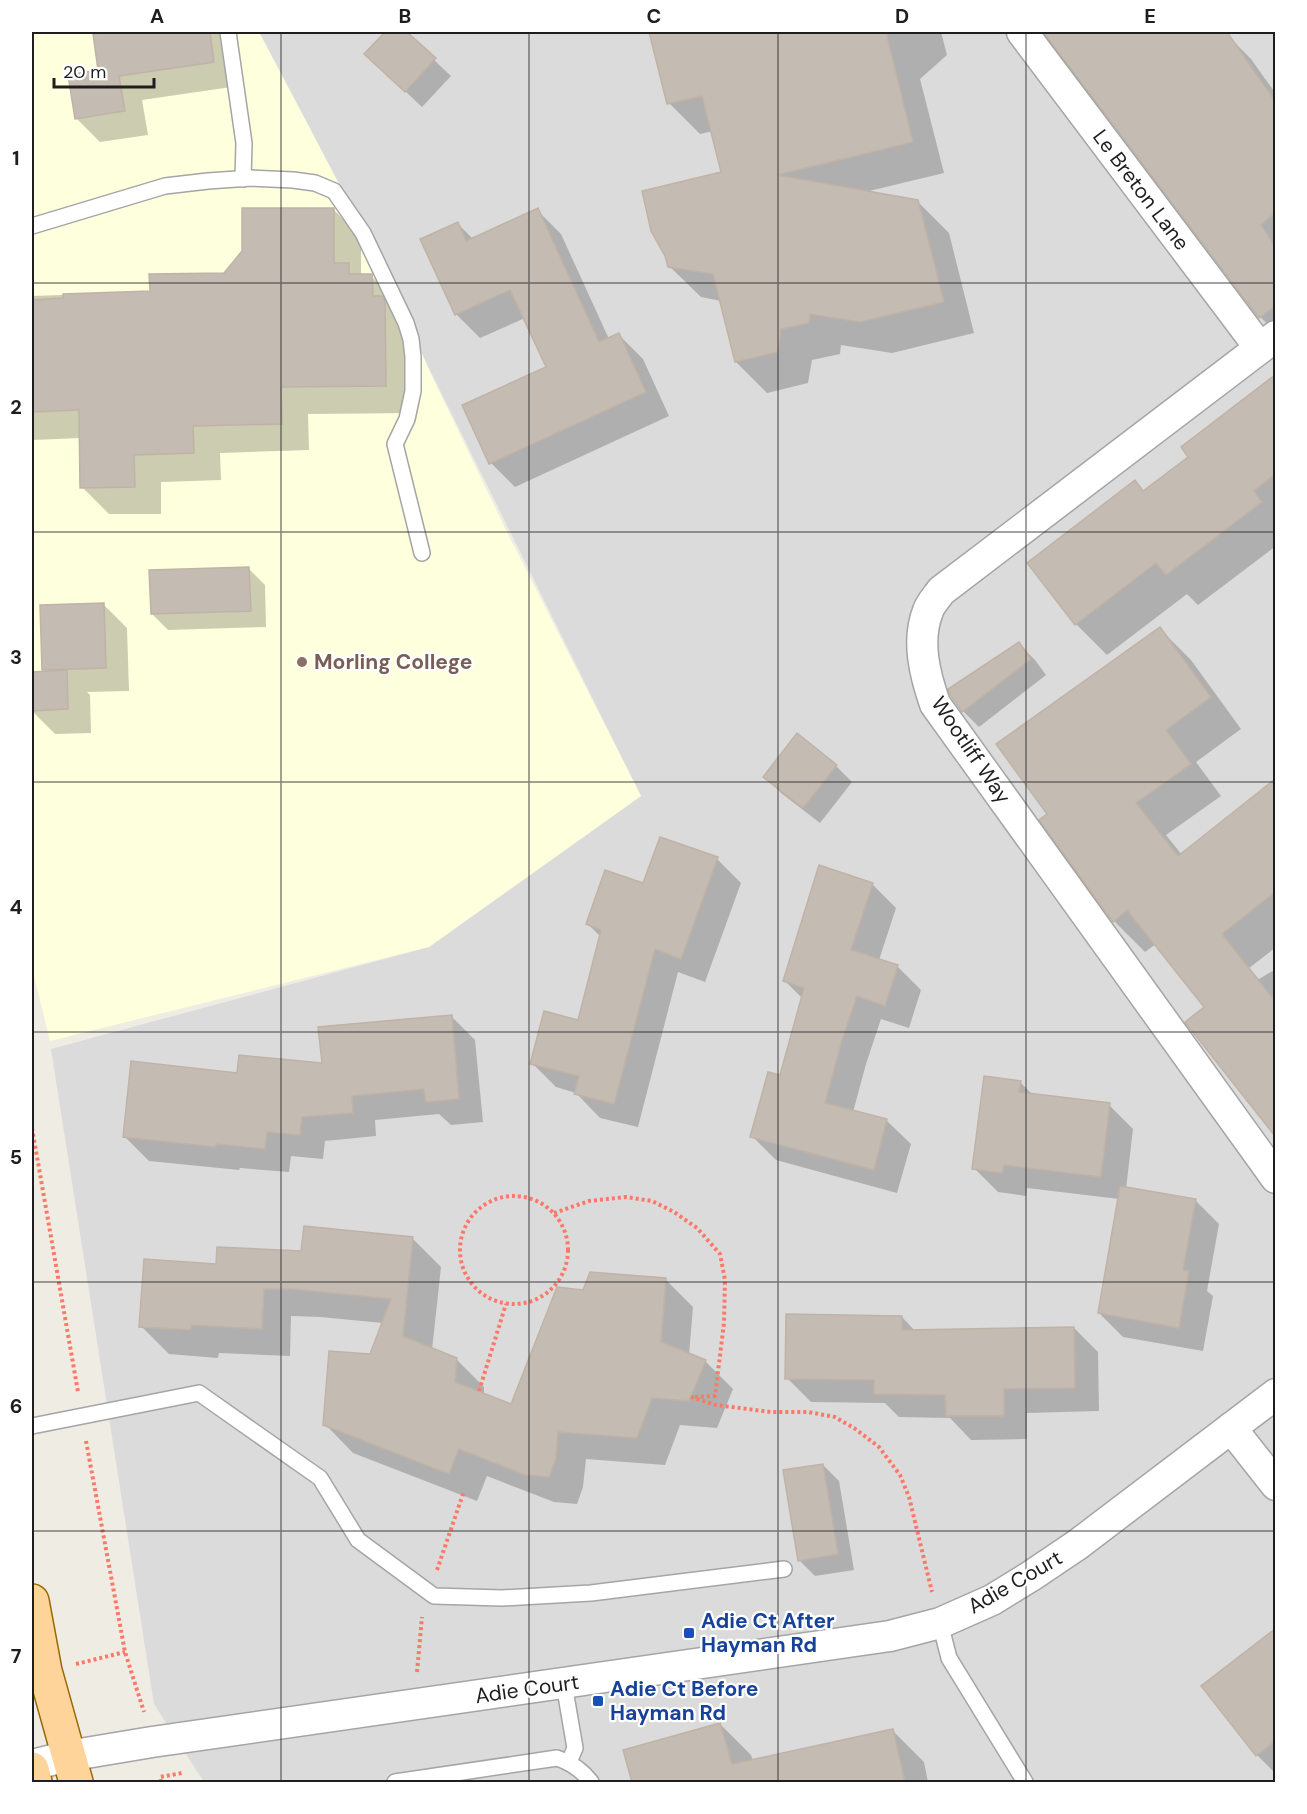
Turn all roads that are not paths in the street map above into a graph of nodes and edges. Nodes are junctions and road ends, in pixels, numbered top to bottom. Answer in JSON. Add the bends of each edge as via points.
{"nodes":[{"id":1,"x":228,"y":32,"type":"edge"},
{"id":2,"x":1022,"y":32,"type":"edge"},
{"id":3,"x":243,"y":179,"type":"junction"},
{"id":4,"x":32,"y":226,"type":"edge"},
{"id":5,"x":1268,"y":342,"type":"edge"},
{"id":6,"x":422,"y":553,"type":"dead end"},
{"id":7,"x":1275,"y":1179,"type":"edge"},
{"id":8,"x":1275,"y":1394,"type":"edge"},
{"id":9,"x":32,"y":1426,"type":"edge"},
{"id":10,"x":1230,"y":1428,"type":"junction"},
{"id":11,"x":1275,"y":1485,"type":"edge"},
{"id":12,"x":784,"y":1569,"type":"dead end"},
{"id":13,"x":32,"y":1601,"type":"edge"},
{"id":14,"x":940,"y":1623,"type":"junction"},
{"id":15,"x":564,"y":1684,"type":"junction"},
{"id":16,"x":570,"y":1762,"type":"junction"},
{"id":17,"x":32,"y":1767,"type":"edge"},
{"id":18,"x":72,"y":1769,"type":"edge"},
{"id":19,"x":421,"y":1781,"type":"edge"},
{"id":20,"x":35,"y":1782,"type":"edge"},
{"id":21,"x":395,"y":1782,"type":"edge"},
{"id":22,"x":591,"y":1782,"type":"edge"},
{"id":23,"x":1025,"y":1782,"type":"edge"}],
"edges":[{"from":1,"to":3,"type":"lane","via":[[244,143]]},
{"from":2,"to":5,"type":"street","name":"Le Breton Lane"},
{"from":3,"to":4,"type":"lane","via":[[165,186]]},
{"from":3,"to":6,"type":"lane","via":[[293,180],[334,191],[363,233],[386,278],[411,339],[412,391],[407,418],[395,444]]},
{"from":5,"to":7,"type":"street","name":"Wootliff Way","via":[[941,591],[928,609],[923,652],[935,704]]},
{"from":8,"to":10,"type":"street","name":"Adie Court"},
{"from":9,"to":12,"type":"lane","via":[[199,1393],[320,1478],[358,1540],[434,1596],[502,1598],[591,1593]]},
{"from":10,"to":11,"type":"street"},
{"from":10,"to":14,"type":"street","name":"Adie Court","via":[[1049,1564],[992,1600]]},
{"from":13,"to":18,"type":"main road","via":[[45,1671]]},
{"from":14,"to":15,"type":"street","name":"Adie Court","via":[[890,1636]]},
{"from":14,"to":23,"type":"lane","via":[[950,1658]]},
{"from":15,"to":16,"type":"lane","via":[[575,1748]]},
{"from":15,"to":18,"type":"street","name":"Adie Court","via":[[152,1742]]},
{"from":16,"to":19,"type":"lane","via":[[557,1758]]},
{"from":16,"to":22,"type":"lane"},
{"from":17,"to":18,"type":"street","name":"Adie Court"},
{"from":17,"to":20,"type":"main road"},
{"from":19,"to":21,"type":"lane"}]}
